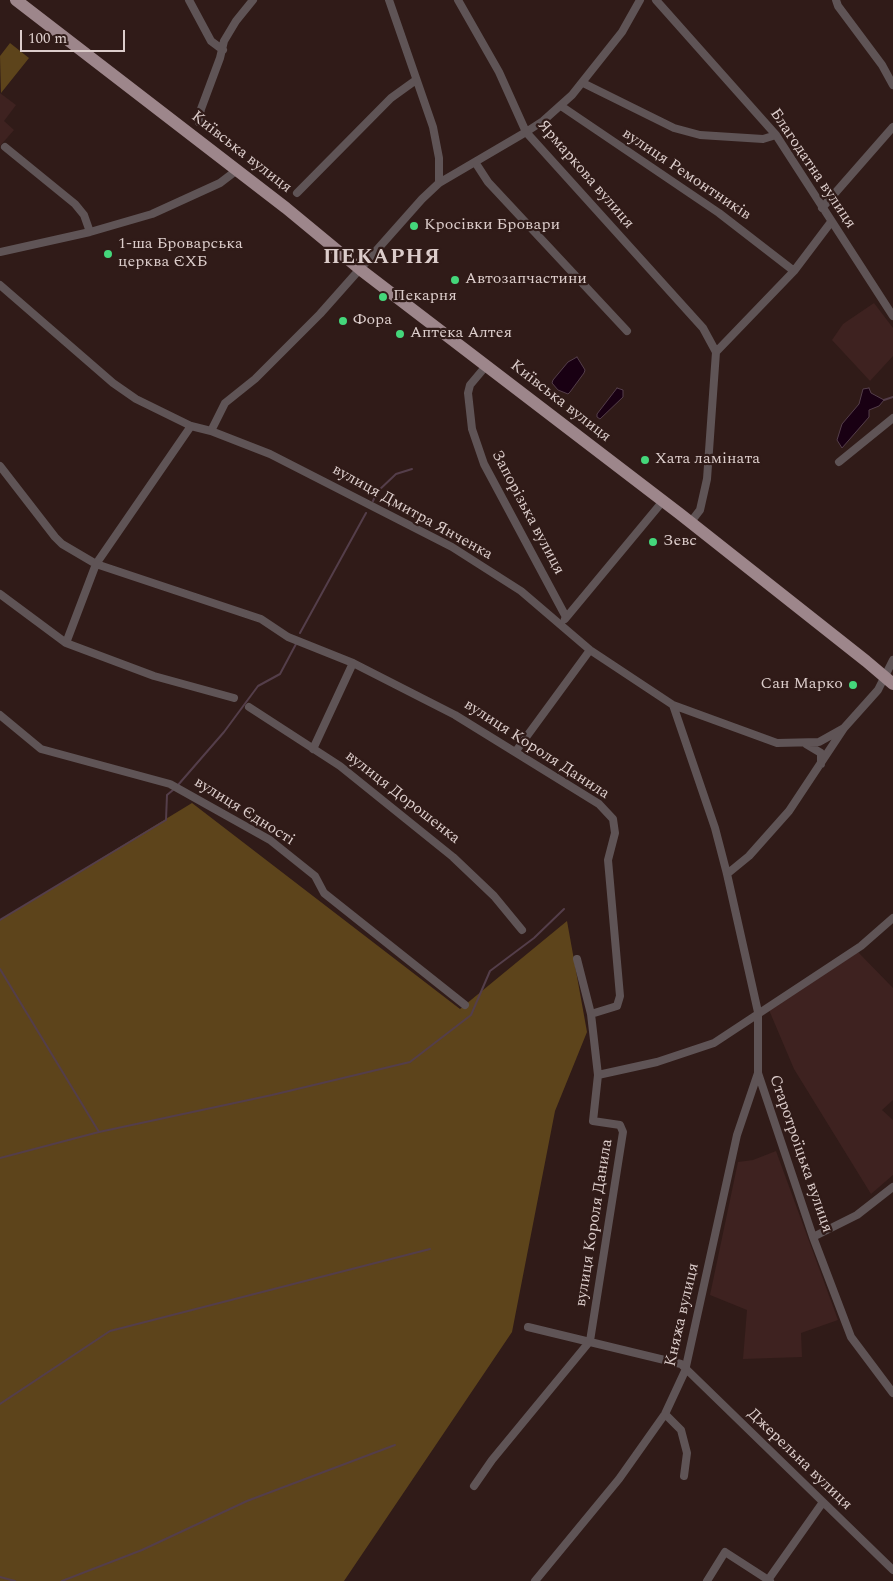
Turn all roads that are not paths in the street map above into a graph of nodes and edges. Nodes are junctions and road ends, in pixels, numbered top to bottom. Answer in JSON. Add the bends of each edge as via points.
{"nodes":[{"id":1,"x":16,"y":0,"type":"edge"},
{"id":2,"x":189,"y":0,"type":"edge"},
{"id":3,"x":253,"y":0,"type":"edge"},
{"id":4,"x":389,"y":0,"type":"edge"},
{"id":5,"x":458,"y":0,"type":"edge"},
{"id":6,"x":640,"y":0,"type":"edge"},
{"id":7,"x":656,"y":0,"type":"edge"},
{"id":8,"x":836,"y":0,"type":"edge"},
{"id":9,"x":223,"y":50,"type":"junction"},
{"id":10,"x":416,"y":80,"type":"junction"},
{"id":11,"x":583,"y":82,"type":"junction"},
{"id":12,"x":893,"y":85,"type":"edge"},
{"id":13,"x":561,"y":106,"type":"junction"},
{"id":14,"x":199,"y":122,"type":"dead end"},
{"id":15,"x":893,"y":127,"type":"edge"},
{"id":16,"x":526,"y":132,"type":"junction"},
{"id":17,"x":776,"y":135,"type":"junction"},
{"id":18,"x":5,"y":147,"type":"dead end"},
{"id":19,"x":475,"y":162,"type":"junction"},
{"id":20,"x":237,"y":170,"type":"junction"},
{"id":21,"x":439,"y":183,"type":"junction"},
{"id":22,"x":297,"y":193,"type":"dead end"},
{"id":23,"x":822,"y":208,"type":"junction"},
{"id":24,"x":831,"y":222,"type":"junction"},
{"id":25,"x":90,"y":232,"type":"junction"},
{"id":26,"x":0,"y":252,"type":"edge"},
{"id":27,"x":361,"y":270,"type":"junction"},
{"id":28,"x":794,"y":271,"type":"junction"},
{"id":29,"x":0,"y":285,"type":"edge"},
{"id":30,"x":893,"y":316,"type":"edge"},
{"id":31,"x":627,"y":331,"type":"dead end"},
{"id":32,"x":716,"y":352,"type":"junction"},
{"id":33,"x":486,"y":366,"type":"junction"},
{"id":34,"x":893,"y":418,"type":"edge"},
{"id":35,"x":191,"y":426,"type":"junction"},
{"id":36,"x":211,"y":431,"type":"junction"},
{"id":37,"x":839,"y":462,"type":"dead end"},
{"id":38,"x":0,"y":466,"type":"edge"},
{"id":39,"x":663,"y":502,"type":"junction"},
{"id":40,"x":690,"y":523,"type":"junction"},
{"id":41,"x":96,"y":564,"type":"junction"},
{"id":42,"x":0,"y":594,"type":"edge"},
{"id":43,"x":566,"y":617,"type":"junction"},
{"id":44,"x":560,"y":624,"type":"junction"},
{"id":45,"x":66,"y":644,"type":"junction"},
{"id":46,"x":590,"y":650,"type":"junction"},
{"id":47,"x":893,"y":660,"type":"edge"},
{"id":48,"x":353,"y":663,"type":"junction"},
{"id":49,"x":889,"y":680,"type":"edge"},
{"id":50,"x":234,"y":698,"type":"dead end"},
{"id":51,"x":673,"y":705,"type":"junction"},
{"id":52,"x":249,"y":707,"type":"dead end"},
{"id":53,"x":0,"y":715,"type":"edge"},
{"id":54,"x":844,"y":728,"type":"junction"},
{"id":55,"x":804,"y":743,"type":"junction"},
{"id":56,"x":313,"y":749,"type":"junction"},
{"id":57,"x":516,"y":750,"type":"junction"},
{"id":58,"x":821,"y":764,"type":"junction"},
{"id":59,"x":727,"y":874,"type":"junction"},
{"id":60,"x":893,"y":919,"type":"edge"},
{"id":61,"x":522,"y":930,"type":"dead end"},
{"id":62,"x":577,"y":959,"type":"dead end"},
{"id":63,"x":465,"y":1005,"type":"dead end"},
{"id":64,"x":758,"y":1012,"type":"junction"},
{"id":65,"x":591,"y":1014,"type":"junction"},
{"id":66,"x":758,"y":1073,"type":"junction"},
{"id":67,"x":598,"y":1075,"type":"junction"},
{"id":68,"x":893,"y":1187,"type":"edge"},
{"id":69,"x":814,"y":1238,"type":"junction"},
{"id":70,"x":528,"y":1327,"type":"dead end"},
{"id":71,"x":590,"y":1341,"type":"junction"},
{"id":72,"x":685,"y":1371,"type":"junction"},
{"id":73,"x":893,"y":1393,"type":"edge"},
{"id":74,"x":665,"y":1414,"type":"junction"},
{"id":75,"x":684,"y":1476,"type":"dead end"},
{"id":76,"x":474,"y":1486,"type":"dead end"},
{"id":77,"x":823,"y":1502,"type":"junction"},
{"id":78,"x":893,"y":1570,"type":"edge"},
{"id":79,"x":769,"y":1580,"type":"edge"},
{"id":80,"x":535,"y":1581,"type":"edge"},
{"id":81,"x":707,"y":1581,"type":"edge"}],
"edges":[{"from":1,"to":20,"type":"main road","name":"Київська вулиця"},
{"from":2,"to":9,"type":"street","via":[[211,41]]},
{"from":3,"to":9,"type":"street","via":[[236,20],[224,41]]},
{"from":4,"to":10,"type":"street"},
{"from":5,"to":16,"type":"street","name":"Ярмаркова вулиця","via":[[499,72]]},
{"from":6,"to":11,"type":"street","via":[[622,32]]},
{"from":7,"to":17,"type":"street","name":"Благодатна вулиця"},
{"from":8,"to":12,"type":"street"},
{"from":9,"to":14,"type":"street"},
{"from":10,"to":21,"type":"street","via":[[433,127],[439,158]]},
{"from":10,"to":22,"type":"street","via":[[391,98]]},
{"from":11,"to":13,"type":"street"},
{"from":11,"to":17,"type":"street","via":[[674,128],[700,135],[763,140]]},
{"from":13,"to":16,"type":"street"},
{"from":13,"to":28,"type":"street","name":"вулиця Ремонтників","via":[[725,218]]},
{"from":15,"to":23,"type":"street"},
{"from":16,"to":19,"type":"street"},
{"from":16,"to":32,"type":"street","name":"Ярмаркова вулиця","via":[[703,328]]},
{"from":17,"to":23,"type":"street","name":"Благодатна вулиця"},
{"from":18,"to":25,"type":"street","via":[[74,204],[84,215]]},
{"from":19,"to":21,"type":"street"},
{"from":19,"to":31,"type":"street","via":[[488,182]]},
{"from":20,"to":25,"type":"street","via":[[220,182],[152,214]]},
{"from":20,"to":27,"type":"main road","name":"Київська вулиця"},
{"from":21,"to":27,"type":"street"},
{"from":23,"to":24,"type":"street","name":"Благодатна вулиця"},
{"from":24,"to":28,"type":"street"},
{"from":24,"to":30,"type":"street","name":"Благодатна вулиця"},
{"from":25,"to":26,"type":"street"},
{"from":27,"to":33,"type":"main road","name":"Київська вулиця"},
{"from":27,"to":36,"type":"street","via":[[255,379],[225,403]]},
{"from":28,"to":32,"type":"street"},
{"from":29,"to":35,"type":"street","name":"вулиця Дмитра Янченка","via":[[113,383],[136,399]]},
{"from":32,"to":40,"type":"street","via":[[707,479],[700,510]]},
{"from":33,"to":39,"type":"main road","name":"Київська вулиця"},
{"from":33,"to":43,"type":"street","name":"Запорізька вулиця","via":[[470,385],[468,393],[475,438],[484,464]]},
{"from":34,"to":37,"type":"street"},
{"from":35,"to":36,"type":"street","name":"вулиця Дмитра Янченка"},
{"from":35,"to":41,"type":"street"},
{"from":36,"to":44,"type":"street","name":"вулиця Дмитра Янченка","via":[[270,454],[452,547],[521,591]]},
{"from":38,"to":41,"type":"street","name":"вулиця Короля Данила","via":[[62,544]]},
{"from":39,"to":40,"type":"main road","name":"Київська вулиця"},
{"from":39,"to":43,"type":"street"},
{"from":40,"to":49,"type":"main road","name":"Київська вулиця"},
{"from":41,"to":45,"type":"street"},
{"from":41,"to":48,"type":"street","name":"вулиця Короля Данила","via":[[261,619],[288,637]]},
{"from":42,"to":45,"type":"street"},
{"from":43,"to":44,"type":"street"},
{"from":44,"to":46,"type":"street","name":"вулиця Дмитра Янченка"},
{"from":45,"to":50,"type":"street","via":[[154,676]]},
{"from":46,"to":51,"type":"street","name":"вулиця Дмитра Янченка"},
{"from":46,"to":57,"type":"street"},
{"from":47,"to":49,"type":"street"},
{"from":48,"to":56,"type":"street"},
{"from":48,"to":57,"type":"street","name":"вулиця Короля Данила"},
{"from":49,"to":54,"type":"street"},
{"from":51,"to":55,"type":"street","name":"вулиця Дмитра Янченка","via":[[777,743]]},
{"from":51,"to":59,"type":"street","name":"Старотроїцька вулиця","via":[[700,780]]},
{"from":52,"to":56,"type":"street","name":"вулиця Дорошенка"},
{"from":53,"to":63,"type":"street","name":"вулиця Єдності","via":[[41,749],[170,784],[270,840],[315,876],[324,893]]},
{"from":54,"to":55,"type":"street","name":"вулиця Дмитра Янченка","via":[[819,742]]},
{"from":54,"to":58,"type":"street"},
{"from":55,"to":58,"type":"street","via":[[821,753]]},
{"from":56,"to":61,"type":"street","name":"вулиця Дорошенка","via":[[340,766],[453,857],[494,896]]},
{"from":57,"to":65,"type":"street","name":"вулиця Короля Данила","via":[[599,804],[613,819],[615,833],[608,860],[620,996],[616,1006]]},
{"from":58,"to":59,"type":"street","via":[[767,837]]},
{"from":59,"to":64,"type":"street","name":"Старотроїцька вулиця"},
{"from":60,"to":64,"type":"street","via":[[861,946]]},
{"from":62,"to":65,"type":"street"},
{"from":64,"to":66,"type":"street","name":"Старотроїцька вулиця"},
{"from":64,"to":67,"type":"street","via":[[714,1043],[657,1062]]},
{"from":65,"to":67,"type":"street","name":"вулиця Короля Данила"},
{"from":66,"to":69,"type":"street","name":"Старотроїцька вулиця"},
{"from":66,"to":72,"type":"street","name":"Княжа вулиця","via":[[737,1135]]},
{"from":67,"to":71,"type":"street","name":"вулиця Короля Данила","via":[[594,1121],[620,1125],[624,1132]]},
{"from":68,"to":69,"type":"street","via":[[858,1215]]},
{"from":69,"to":73,"type":"street","name":"Старотроїцька вулиця","via":[[851,1337]]},
{"from":70,"to":71,"type":"street","name":"Джерельна вулиця"},
{"from":71,"to":72,"type":"street","name":"Джерельна вулиця","via":[[680,1364]]},
{"from":71,"to":76,"type":"street"},
{"from":72,"to":74,"type":"street","name":"Княжа вулиця"},
{"from":72,"to":77,"type":"street","name":"Джерельна вулиця"},
{"from":74,"to":75,"type":"street","via":[[681,1430],[687,1453]]},
{"from":74,"to":80,"type":"street","name":"Княжа вулиця","via":[[619,1479]]},
{"from":77,"to":78,"type":"street","name":"Джерельна вулиця"},
{"from":77,"to":79,"type":"street"},
{"from":79,"to":81,"type":"street","via":[[725,1552]]}]}
